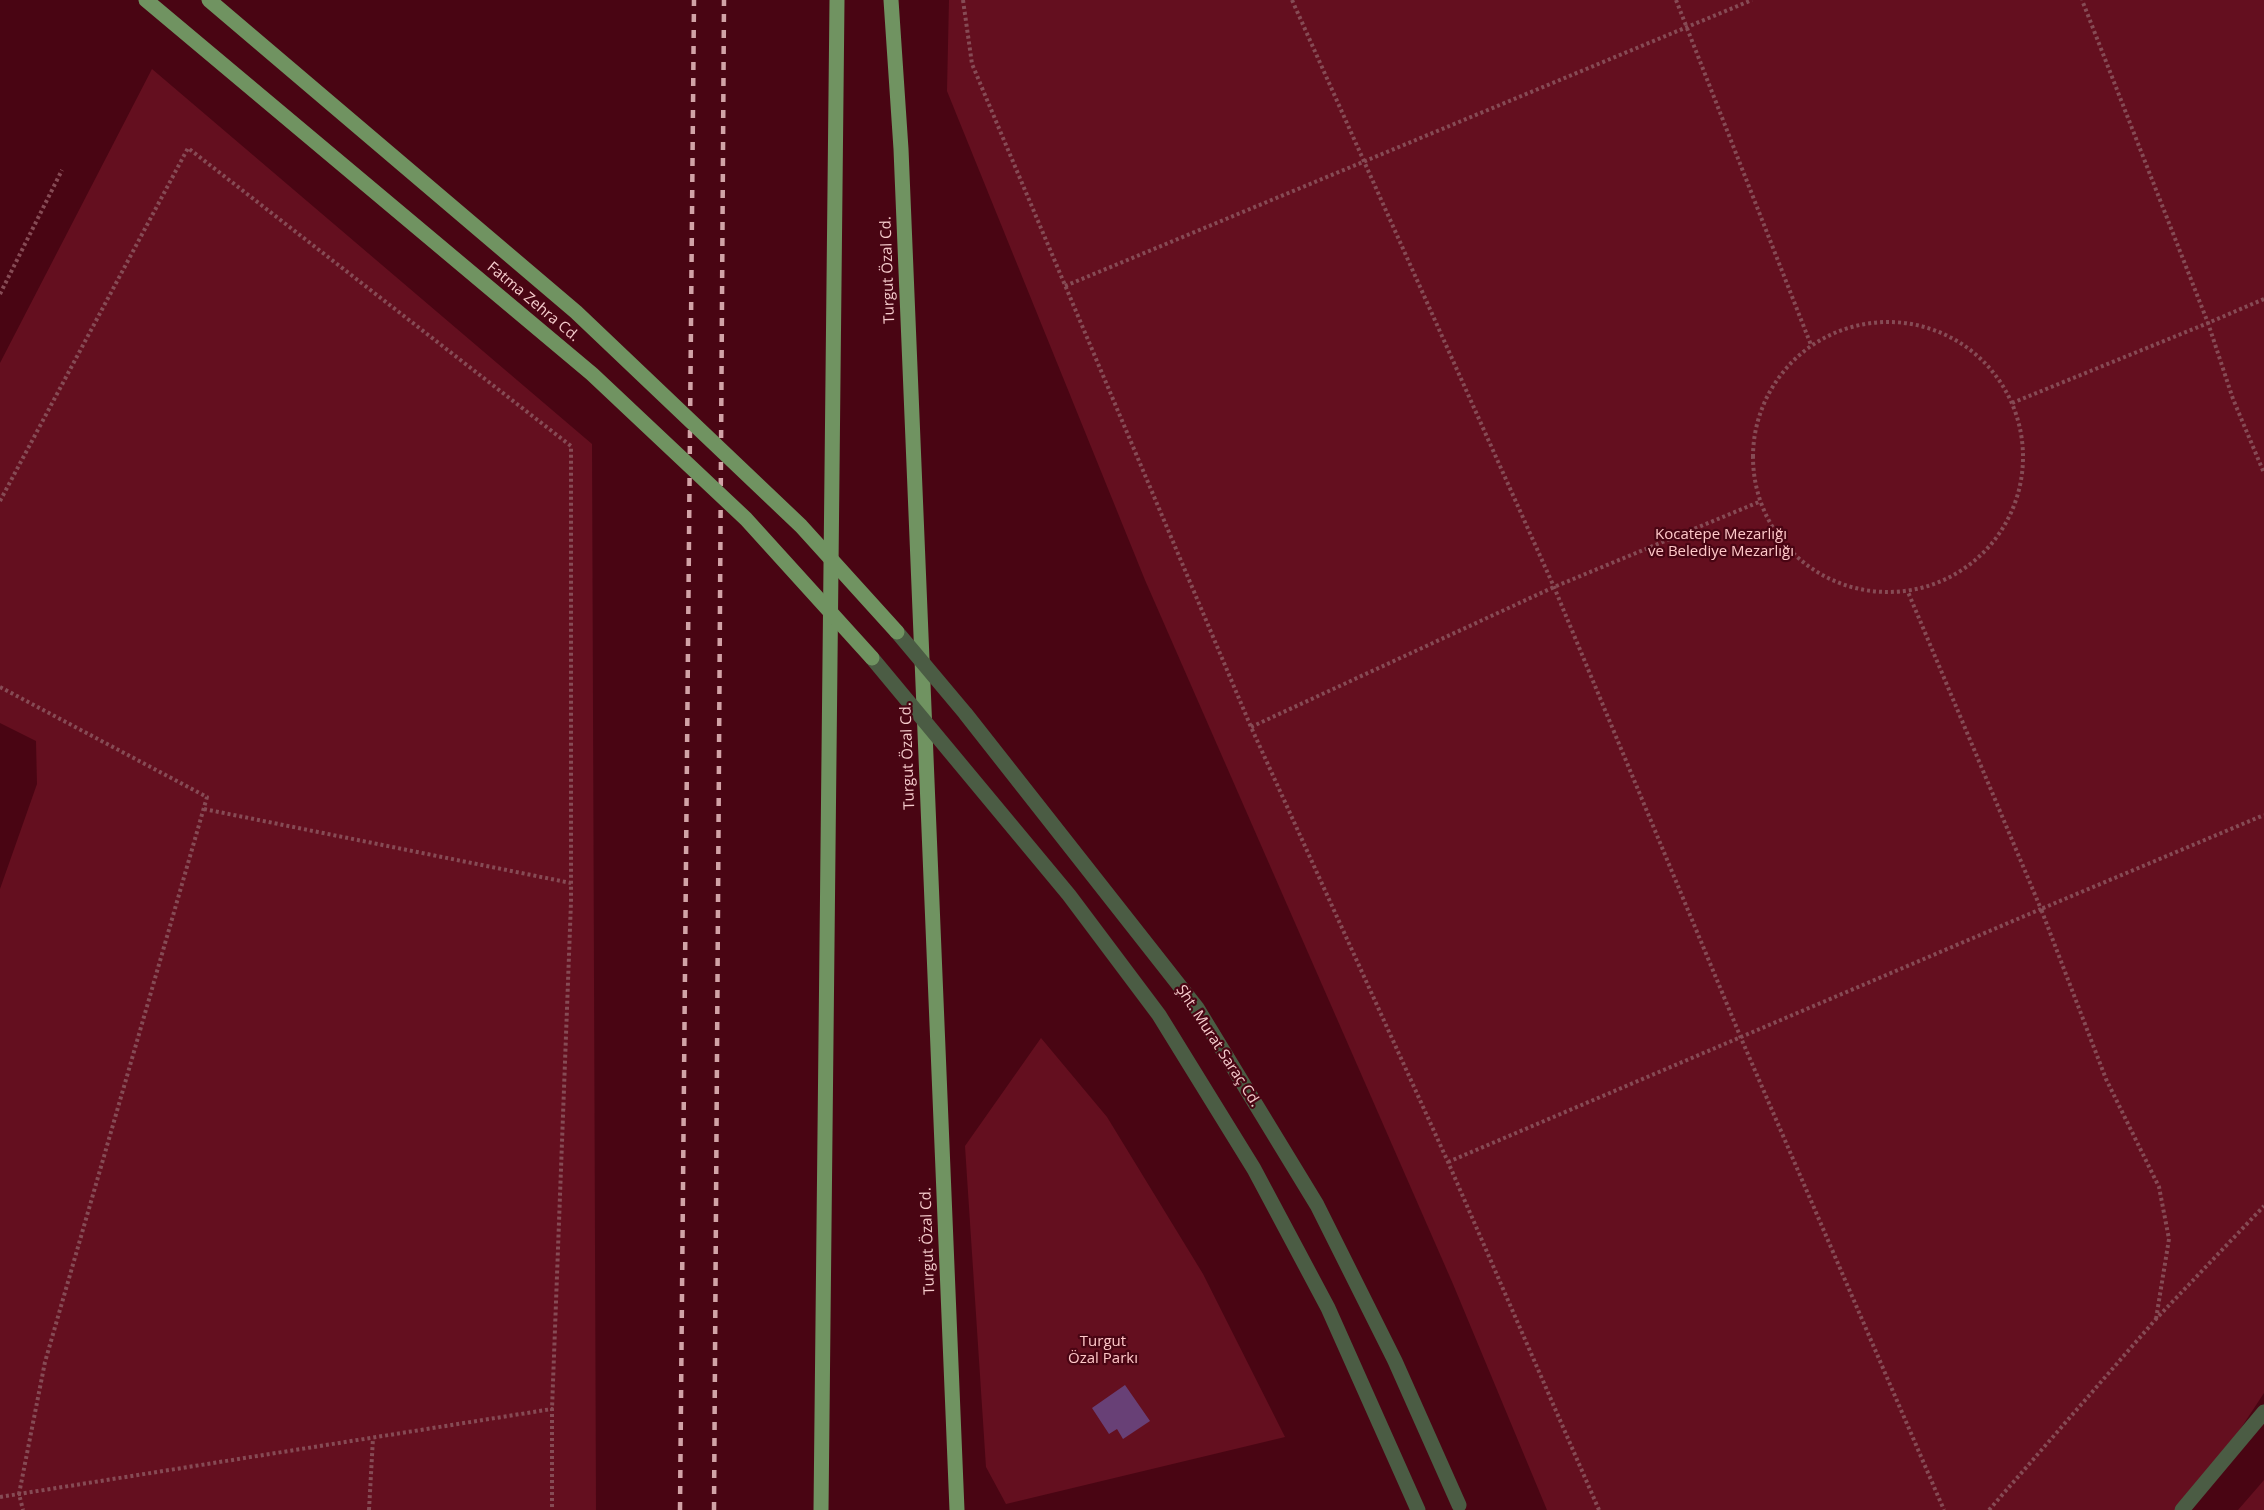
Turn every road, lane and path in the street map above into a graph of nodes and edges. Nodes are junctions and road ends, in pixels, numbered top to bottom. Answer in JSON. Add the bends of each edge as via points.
{"nodes":[{"id":1,"x":146,"y":0,"type":"edge"},
{"id":2,"x":208,"y":0,"type":"edge"},
{"id":3,"x":837,"y":0,"type":"edge"},
{"id":4,"x":891,"y":0,"type":"edge"},
{"id":5,"x":963,"y":0,"type":"edge"},
{"id":6,"x":1292,"y":0,"type":"edge"},
{"id":7,"x":1676,"y":0,"type":"edge"},
{"id":8,"x":1752,"y":0,"type":"edge"},
{"id":9,"x":2082,"y":0,"type":"edge"},
{"id":10,"x":1688,"y":29,"type":"junction"},
{"id":11,"x":1364,"y":162,"type":"junction"},
{"id":12,"x":62,"y":170,"type":"dead end"},
{"id":13,"x":1065,"y":286,"type":"junction"},
{"id":14,"x":0,"y":294,"type":"edge"},
{"id":15,"x":2264,"y":299,"type":"edge"},
{"id":16,"x":2208,"y":323,"type":"junction"},
{"id":17,"x":1811,"y":345,"type":"junction"},
{"id":18,"x":2012,"y":403,"type":"junction"},
{"id":19,"x":2264,"y":473,"type":"edge"},
{"id":20,"x":0,"y":501,"type":"edge"},
{"id":21,"x":1760,"y":502,"type":"junction"},
{"id":22,"x":1554,"y":587,"type":"junction"},
{"id":23,"x":1908,"y":592,"type":"junction"},
{"id":24,"x":897,"y":632,"type":"joint"},
{"id":25,"x":872,"y":658,"type":"joint"},
{"id":26,"x":0,"y":687,"type":"edge"},
{"id":27,"x":1251,"y":727,"type":"junction"},
{"id":28,"x":204,"y":808,"type":"junction"},
{"id":29,"x":2264,"y":815,"type":"edge"},
{"id":30,"x":571,"y":883,"type":"junction"},
{"id":31,"x":2041,"y":909,"type":"junction"},
{"id":32,"x":1741,"y":1038,"type":"junction"},
{"id":33,"x":1448,"y":1162,"type":"junction"},
{"id":34,"x":2264,"y":1206,"type":"edge"},
{"id":35,"x":2156,"y":1319,"type":"junction"},
{"id":36,"x":552,"y":1408,"type":"junction"},
{"id":37,"x":2264,"y":1412,"type":"edge"},
{"id":38,"x":373,"y":1438,"type":"junction"},
{"id":39,"x":19,"y":1494,"type":"junction"},
{"id":40,"x":0,"y":1497,"type":"edge"},
{"id":41,"x":1460,"y":1508,"type":"edge"},
{"id":42,"x":23,"y":1510,"type":"edge"},
{"id":43,"x":369,"y":1510,"type":"edge"},
{"id":44,"x":552,"y":1510,"type":"edge"},
{"id":45,"x":821,"y":1510,"type":"edge"},
{"id":46,"x":957,"y":1510,"type":"edge"},
{"id":47,"x":1418,"y":1510,"type":"edge"},
{"id":48,"x":1599,"y":1510,"type":"edge"},
{"id":49,"x":1944,"y":1510,"type":"edge"},
{"id":50,"x":1989,"y":1510,"type":"edge"},
{"id":51,"x":2182,"y":1510,"type":"edge"}],
"edges":[{"from":1,"to":25,"type":"main road","name":"Fatma Zehra Cd.","bridge":true,"via":[[592,374],[746,519]]},
{"from":2,"to":24,"type":"main road","name":"Fatma Zehra Cd.","bridge":true,"via":[[576,312],[801,526]]},
{"from":3,"to":45,"type":"main road"},
{"from":4,"to":46,"type":"main road","name":"Turgut Özal Cd.","via":[[901,149]]},
{"from":5,"to":13,"type":"path","via":[[972,64]]},
{"from":6,"to":11,"type":"path"},
{"from":7,"to":10,"type":"path"},
{"from":8,"to":10,"type":"path"},
{"from":9,"to":16,"type":"path"},
{"from":10,"to":11,"type":"path"},
{"from":10,"to":17,"type":"path"},
{"from":11,"to":13,"type":"path"},
{"from":11,"to":22,"type":"path"},
{"from":12,"to":14,"type":"path"},
{"from":13,"to":27,"type":"path"},
{"from":15,"to":16,"type":"path"},
{"from":16,"to":18,"type":"path"},
{"from":16,"to":19,"type":"path"},
{"from":17,"to":18,"type":"path","via":[[1848,327],[1881,322],[1914,324],[1948,335],[1979,357],[1998,378]]},
{"from":17,"to":21,"type":"path","via":[[1779,375],[1759,415],[1752,458]]},
{"from":18,"to":23,"type":"path","via":[[2023,459],[2018,497],[2001,533],[1975,561],[1943,582]]},
{"from":20,"to":30,"type":"path","via":[[188,148],[571,446]]},
{"from":21,"to":22,"type":"path"},
{"from":21,"to":23,"type":"path","via":[[1773,531],[1815,572],[1844,586],[1875,593]]},
{"from":22,"to":27,"type":"path"},
{"from":22,"to":32,"type":"path"},
{"from":23,"to":31,"type":"path"},
{"from":24,"to":41,"type":"street","name":"Şht. Murat Saraç Cd.","bridge":true,"via":[[1197,1008],[1317,1205],[1395,1361]]},
{"from":25,"to":47,"type":"street","bridge":true,"via":[[1069,895],[1159,1015],[1254,1169],[1328,1308]]},
{"from":26,"to":28,"type":"path","via":[[207,797]]},
{"from":27,"to":33,"type":"path"},
{"from":28,"to":30,"type":"path"},
{"from":28,"to":39,"type":"path","via":[[45,1362]]},
{"from":29,"to":31,"type":"path"},
{"from":30,"to":36,"type":"path"},
{"from":31,"to":32,"type":"path"},
{"from":31,"to":35,"type":"path","via":[[2106,1079],[2159,1187],[2169,1239]]},
{"from":32,"to":33,"type":"path"},
{"from":32,"to":49,"type":"path"},
{"from":33,"to":48,"type":"path"},
{"from":34,"to":35,"type":"path"},
{"from":35,"to":50,"type":"path"},
{"from":36,"to":38,"type":"path"},
{"from":36,"to":44,"type":"path"},
{"from":37,"to":51,"type":"street"},
{"from":38,"to":39,"type":"path"},
{"from":38,"to":43,"type":"path"},
{"from":39,"to":40,"type":"path"},
{"from":39,"to":42,"type":"path"}]}
